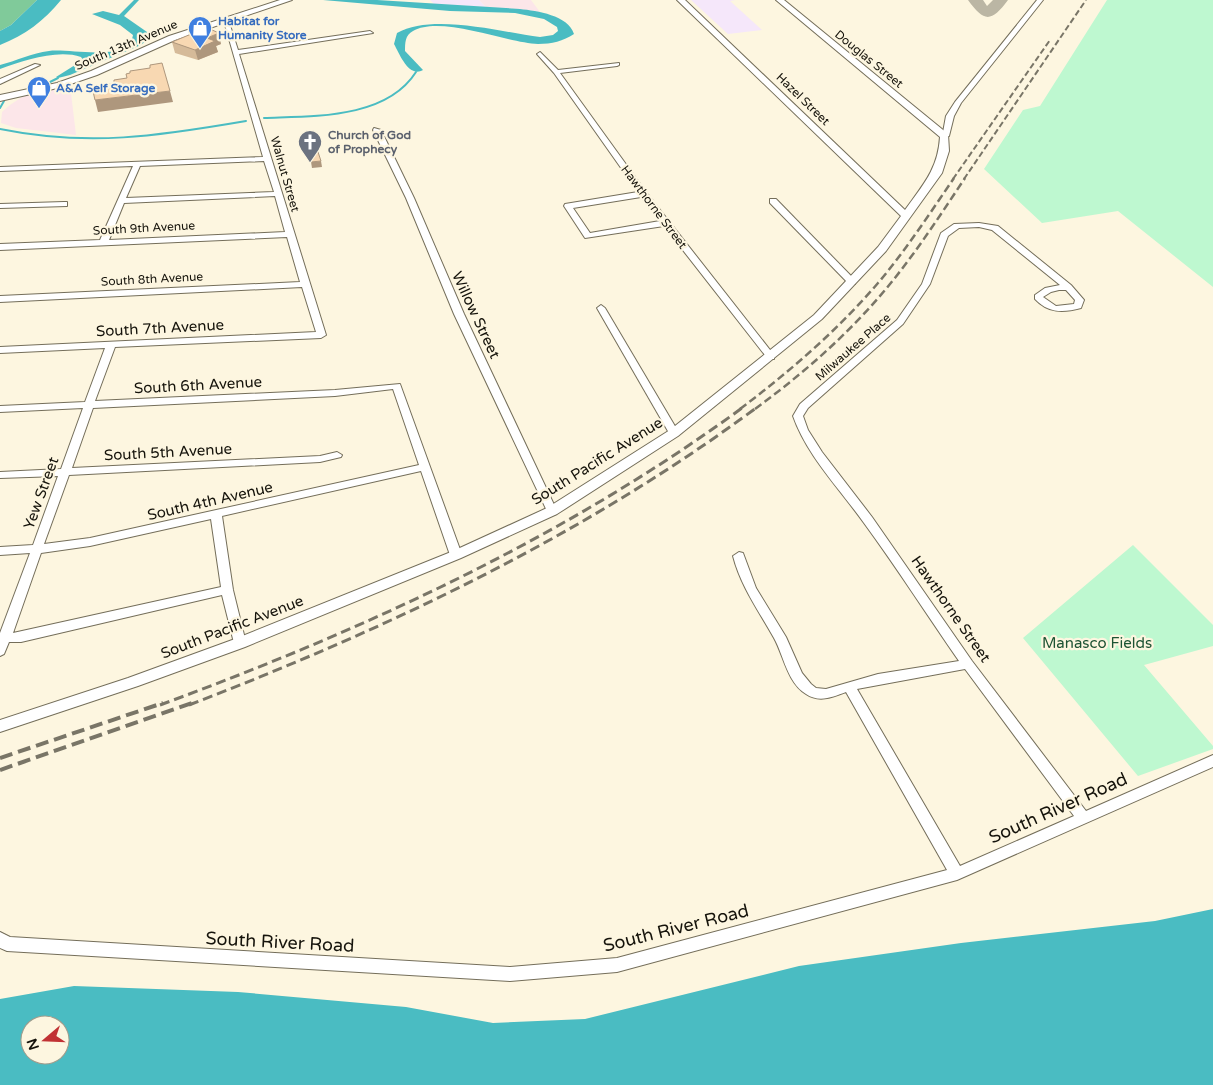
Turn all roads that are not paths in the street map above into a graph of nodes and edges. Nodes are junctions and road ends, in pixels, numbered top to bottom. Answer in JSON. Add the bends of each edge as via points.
{"nodes":[{"id":1,"x":288,"y":0,"type":"edge"},
{"id":2,"x":681,"y":0,"type":"edge"},
{"id":3,"x":780,"y":0,"type":"edge"},
{"id":4,"x":1040,"y":0,"type":"edge"},
{"id":5,"x":226,"y":19,"type":"junction"},
{"id":6,"x":370,"y":33,"type":"dead end"},
{"id":7,"x":236,"y":52,"type":"junction"},
{"id":8,"x":540,"y":54,"type":"dead end"},
{"id":9,"x":616,"y":64,"type":"dead end"},
{"id":10,"x":36,"y":65,"type":"dead end"},
{"id":11,"x":556,"y":72,"type":"junction"},
{"id":12,"x":0,"y":82,"type":"edge"},
{"id":13,"x":0,"y":98,"type":"edge"},
{"id":14,"x":377,"y":130,"type":"dead end"},
{"id":15,"x":945,"y":136,"type":"junction"},
{"id":16,"x":266,"y":159,"type":"junction"},
{"id":17,"x":138,"y":163,"type":"junction"},
{"id":18,"x":0,"y":169,"type":"edge"},
{"id":19,"x":277,"y":194,"type":"junction"},
{"id":20,"x":643,"y":194,"type":"junction"},
{"id":21,"x":121,"y":201,"type":"junction"},
{"id":22,"x":773,"y":201,"type":"dead end"},
{"id":23,"x":64,"y":204,"type":"dead end"},
{"id":24,"x":0,"y":206,"type":"edge"},
{"id":25,"x":906,"y":216,"type":"junction"},
{"id":26,"x":665,"y":223,"type":"junction"},
{"id":27,"x":289,"y":234,"type":"junction"},
{"id":28,"x":103,"y":243,"type":"junction"},
{"id":29,"x":0,"y":247,"type":"edge"},
{"id":30,"x":852,"y":282,"type":"junction"},
{"id":31,"x":305,"y":284,"type":"junction"},
{"id":32,"x":1068,"y":286,"type":"dead end"},
{"id":33,"x":0,"y":299,"type":"edge"},
{"id":34,"x":601,"y":308,"type":"dead end"},
{"id":35,"x":321,"y":335,"type":"joint"},
{"id":36,"x":111,"y":345,"type":"junction"},
{"id":37,"x":0,"y":350,"type":"edge"},
{"id":38,"x":771,"y":357,"type":"junction"},
{"id":39,"x":90,"y":404,"type":"junction"},
{"id":40,"x":0,"y":409,"type":"edge"},
{"id":41,"x":798,"y":416,"type":"joint"},
{"id":42,"x":674,"y":433,"type":"junction"},
{"id":43,"x":337,"y":456,"type":"dead end"},
{"id":44,"x":424,"y":467,"type":"junction"},
{"id":45,"x":65,"y":472,"type":"junction"},
{"id":46,"x":0,"y":475,"type":"edge"},
{"id":47,"x":552,"y":511,"type":"junction"},
{"id":48,"x":216,"y":516,"type":"junction"},
{"id":49,"x":37,"y":549,"type":"junction"},
{"id":50,"x":0,"y":551,"type":"edge"},
{"id":51,"x":456,"y":555,"type":"junction"},
{"id":52,"x":739,"y":556,"type":"dead end"},
{"id":53,"x":227,"y":590,"type":"junction"},
{"id":54,"x":2,"y":638,"type":"edge"},
{"id":55,"x":240,"y":643,"type":"junction"},
{"id":56,"x":0,"y":651,"type":"edge"},
{"id":57,"x":968,"y":664,"type":"junction"},
{"id":58,"x":849,"y":686,"type":"junction"},
{"id":59,"x":0,"y":726,"type":"edge"},
{"id":60,"x":1213,"y":760,"type":"edge"},
{"id":61,"x":1083,"y":817,"type":"junction"},
{"id":62,"x":957,"y":874,"type":"junction"},
{"id":63,"x":0,"y":940,"type":"edge"}],
"edges":[{"from":1,"to":5,"type":"main road","name":"South 13th Avenue"},
{"from":2,"to":25,"type":"street","name":"Hazel Street"},
{"from":3,"to":15,"type":"street","name":"Douglas Street"},
{"from":4,"to":15,"type":"street","name":"South Pacific Avenue","via":[[958,102]]},
{"from":5,"to":7,"type":"street","name":"Walnut Street"},
{"from":5,"to":13,"type":"main road","name":"South 13th Avenue","via":[[172,38],[94,73],[59,85]]},
{"from":6,"to":7,"type":"street"},
{"from":7,"to":16,"type":"street","name":"Walnut Street"},
{"from":8,"to":11,"type":"street","name":"Hawthorne Street"},
{"from":9,"to":11,"type":"street"},
{"from":10,"to":12,"type":"street"},
{"from":11,"to":20,"type":"street","name":"Hawthorne Street"},
{"from":14,"to":47,"type":"street","name":"Willow Street"},
{"from":15,"to":25,"type":"street","name":"South Pacific Avenue","via":[[937,173]]},
{"from":16,"to":17,"type":"street"},
{"from":16,"to":19,"type":"street","name":"Walnut Street"},
{"from":17,"to":18,"type":"street"},
{"from":17,"to":21,"type":"street"},
{"from":19,"to":21,"type":"street"},
{"from":19,"to":27,"type":"street","name":"Walnut Street"},
{"from":20,"to":26,"type":"street","name":"Hawthorne Street"},
{"from":20,"to":26,"type":"street","via":[[568,206],[588,236]]},
{"from":21,"to":28,"type":"street"},
{"from":22,"to":30,"type":"street"},
{"from":23,"to":24,"type":"street"},
{"from":25,"to":30,"type":"street","name":"South Pacific Avenue"},
{"from":26,"to":38,"type":"street","name":"Hawthorne Street"},
{"from":27,"to":28,"type":"street","name":"South 9th Avenue"},
{"from":27,"to":31,"type":"street","name":"Walnut Street"},
{"from":28,"to":29,"type":"street","name":"South 9th Avenue"},
{"from":30,"to":38,"type":"street","name":"South Pacific Avenue","via":[[818,317]]},
{"from":31,"to":33,"type":"street","name":"South 8th Avenue"},
{"from":31,"to":35,"type":"street","name":"Walnut Street"},
{"from":32,"to":41,"type":"street","name":"Milwaukee Place","via":[[995,228],[957,226],[944,235],[926,284],[900,322],[804,406]]},
{"from":34,"to":42,"type":"street"},
{"from":35,"to":36,"type":"street","name":"South 7th Avenue"},
{"from":36,"to":37,"type":"street","name":"South 7th Avenue"},
{"from":36,"to":39,"type":"street","name":"Yew Street"},
{"from":38,"to":42,"type":"street","name":"South Pacific Avenue"},
{"from":39,"to":40,"type":"street","name":"South 6th Avenue"},
{"from":39,"to":44,"type":"street","name":"South 6th Avenue","via":[[335,393],[397,386]]},
{"from":39,"to":45,"type":"street","name":"Yew Street"},
{"from":41,"to":57,"type":"street","name":"Hawthorne Street","via":[[818,454]]},
{"from":42,"to":47,"type":"street","name":"South Pacific Avenue"},
{"from":43,"to":45,"type":"street","name":"South 5th Avenue"},
{"from":44,"to":48,"type":"street","name":"South 4th Avenue"},
{"from":44,"to":51,"type":"street"},
{"from":45,"to":46,"type":"street","name":"South 5th Avenue"},
{"from":45,"to":49,"type":"street","name":"Yew Street"},
{"from":47,"to":51,"type":"street","name":"South Pacific Avenue"},
{"from":48,"to":49,"type":"street","name":"South 4th Avenue","via":[[90,542]]},
{"from":48,"to":53,"type":"street"},
{"from":49,"to":50,"type":"street","name":"South 4th Avenue"},
{"from":49,"to":54,"type":"street","name":"Yew Street"},
{"from":51,"to":55,"type":"street","name":"South Pacific Avenue"},
{"from":52,"to":58,"type":"street","via":[[753,595],[785,645],[802,684],[818,694]]},
{"from":53,"to":54,"type":"street","via":[[21,637]]},
{"from":53,"to":55,"type":"street"},
{"from":54,"to":56,"type":"street","name":"Yew Street"},
{"from":55,"to":59,"type":"street","name":"South Pacific Avenue"},
{"from":57,"to":58,"type":"street"},
{"from":57,"to":61,"type":"street","name":"Hawthorne Street"},
{"from":58,"to":62,"type":"street"},
{"from":60,"to":61,"type":"street","name":"South River Road"},
{"from":61,"to":62,"type":"street","name":"South River Road"},
{"from":62,"to":63,"type":"street","name":"South River Road","via":[[617,965],[510,974],[7,944]]}]}
